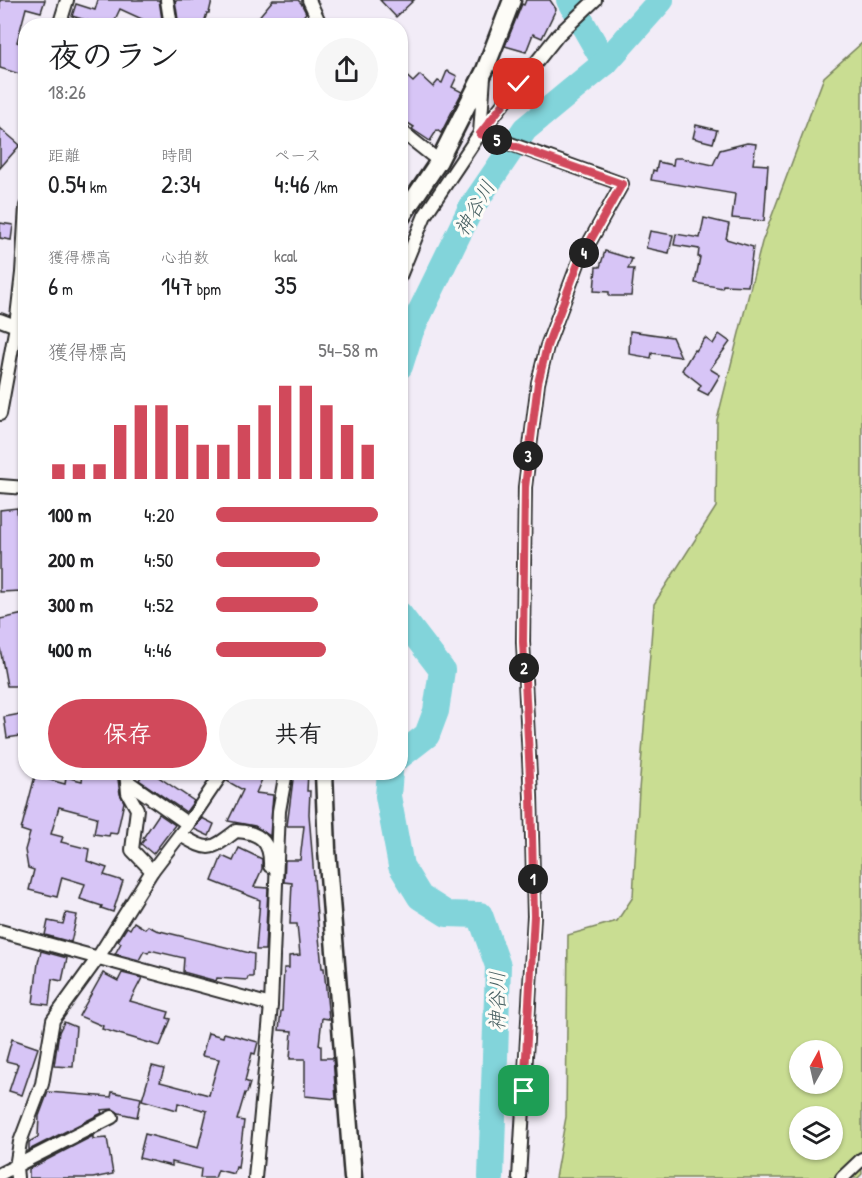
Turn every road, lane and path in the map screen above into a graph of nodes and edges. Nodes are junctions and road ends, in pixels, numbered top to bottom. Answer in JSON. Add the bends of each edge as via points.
{"nodes":[{"id":1,"x":67,"y":0,"type":"edge"},
{"id":2,"x":167,"y":0,"type":"edge"},
{"id":3,"x":309,"y":0,"type":"edge"},
{"id":4,"x":512,"y":0,"type":"edge"},
{"id":5,"x":595,"y":0,"type":"edge"},
{"id":6,"x":61,"y":18,"type":"edge"},
{"id":7,"x":170,"y":18,"type":"edge"},
{"id":8,"x":317,"y":18,"type":"edge"},
{"id":9,"x":485,"y":70,"type":"junction"},
{"id":10,"x":480,"y":134,"type":"junction"},
{"id":11,"x":408,"y":136,"type":"edge"},
{"id":12,"x":439,"y":161,"type":"junction"},
{"id":13,"x":408,"y":207,"type":"edge"},
{"id":14,"x":408,"y":256,"type":"edge"},
{"id":15,"x":18,"y":308,"type":"edge"},
{"id":16,"x":0,"y":320,"type":"edge"},
{"id":17,"x":16,"y":326,"type":"junction"},
{"id":18,"x":0,"y":414,"type":"edge"},
{"id":19,"x":0,"y":486,"type":"edge"},
{"id":20,"x":18,"y":487,"type":"edge"},
{"id":21,"x":126,"y":780,"type":"edge"},
{"id":22,"x":130,"y":780,"type":"edge"},
{"id":23,"x":218,"y":780,"type":"edge"},
{"id":24,"x":285,"y":780,"type":"edge"},
{"id":25,"x":324,"y":780,"type":"edge"},
{"id":26,"x":188,"y":824,"type":"junction"},
{"id":27,"x":180,"y":835,"type":"junction"},
{"id":28,"x":152,"y":871,"type":"junction"},
{"id":29,"x":277,"y":876,"type":"junction"},
{"id":30,"x":0,"y":932,"type":"edge"},
{"id":31,"x":98,"y":959,"type":"junction"},
{"id":32,"x":271,"y":1005,"type":"junction"},
{"id":33,"x":112,"y":1117,"type":"dead end"},
{"id":34,"x":862,"y":1159,"type":"edge"},
{"id":35,"x":16,"y":1172,"type":"edge"},
{"id":36,"x":0,"y":1174,"type":"edge"},
{"id":37,"x":255,"y":1178,"type":"edge"},
{"id":38,"x":353,"y":1178,"type":"edge"},
{"id":39,"x":519,"y":1178,"type":"edge"},
{"id":40,"x":842,"y":1178,"type":"edge"}],
"edges":[{"from":1,"to":6,"type":"street"},
{"from":2,"to":7,"type":"street"},
{"from":3,"to":8,"type":"street"},
{"from":4,"to":9,"type":"street"},
{"from":5,"to":10,"type":"street","via":[[558,35]]},
{"from":9,"to":10,"type":"street"},
{"from":9,"to":12,"type":"street"},
{"from":10,"to":14,"type":"street","via":[[425,215]]},
{"from":10,"to":39,"type":"street","via":[[622,184],[579,261],[547,346],[538,383],[525,487],[523,642],[534,916]]},
{"from":11,"to":12,"type":"street"},
{"from":12,"to":13,"type":"street"},
{"from":15,"to":17,"type":"street"},
{"from":16,"to":17,"type":"street"},
{"from":17,"to":18,"type":"street"},
{"from":19,"to":20,"type":"street"},
{"from":21,"to":28,"type":"street","via":[[137,809],[132,850]]},
{"from":22,"to":26,"type":"street"},
{"from":23,"to":26,"type":"street"},
{"from":24,"to":29,"type":"street","via":[[279,811]]},
{"from":25,"to":38,"type":"street"},
{"from":26,"to":27,"type":"street"},
{"from":27,"to":28,"type":"street"},
{"from":27,"to":29,"type":"street","via":[[203,848],[216,847],[236,831],[249,832],[263,839],[270,853],[270,874]]},
{"from":28,"to":31,"type":"street"},
{"from":29,"to":32,"type":"street"},
{"from":30,"to":31,"type":"street"},
{"from":31,"to":32,"type":"street"},
{"from":31,"to":35,"type":"street","via":[[53,1020],[42,1084],[20,1142]]},
{"from":32,"to":37,"type":"street"},
{"from":33,"to":35,"type":"street"},
{"from":34,"to":40,"type":"street"},
{"from":35,"to":36,"type":"street"}]}
